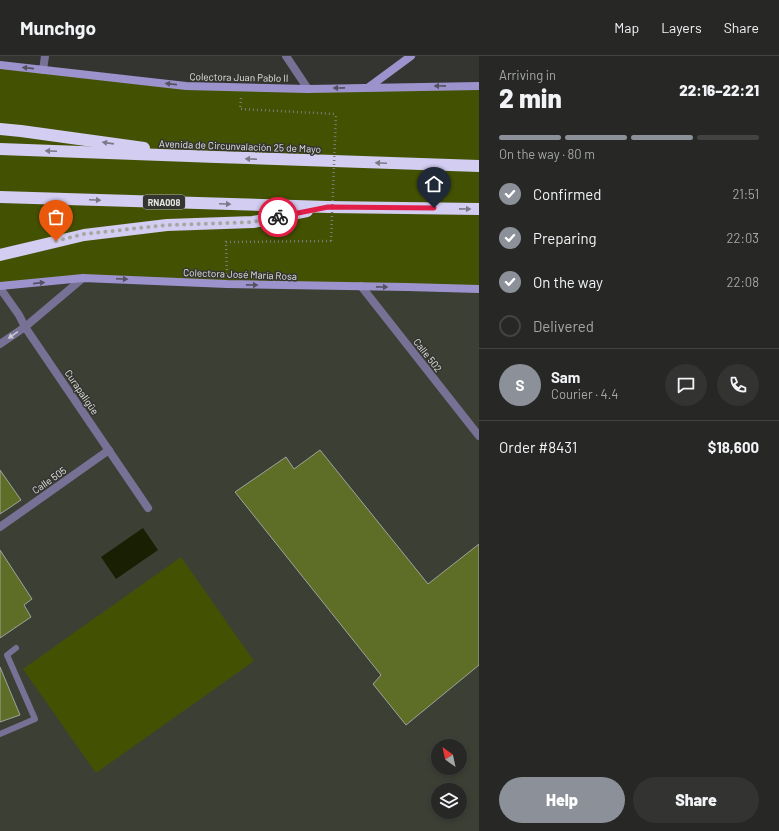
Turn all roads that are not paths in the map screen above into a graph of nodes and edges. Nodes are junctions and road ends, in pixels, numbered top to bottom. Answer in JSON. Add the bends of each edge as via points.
{"nodes":[{"id":1,"x":45,"y":56,"type":"edge"},
{"id":2,"x":286,"y":56,"type":"edge"},
{"id":3,"x":411,"y":56,"type":"edge"},
{"id":4,"x":0,"y":65,"type":"edge"},
{"id":5,"x":43,"y":70,"type":"junction"},
{"id":6,"x":479,"y":86,"type":"edge"},
{"id":7,"x":369,"y":87,"type":"junction"},
{"id":8,"x":308,"y":89,"type":"junction"},
{"id":9,"x":0,"y":129,"type":"edge"},
{"id":10,"x":0,"y":149,"type":"edge"},
{"id":11,"x":216,"y":157,"type":"junction"},
{"id":12,"x":479,"y":166,"type":"edge"},
{"id":13,"x":0,"y":197,"type":"edge"},
{"id":14,"x":328,"y":207,"type":"junction"},
{"id":15,"x":479,"y":209,"type":"edge"},
{"id":16,"x":0,"y":255,"type":"edge"},
{"id":17,"x":83,"y":278,"type":"junction"},
{"id":18,"x":361,"y":286,"type":"junction"},
{"id":19,"x":0,"y":287,"type":"edge"},
{"id":20,"x":479,"y":289,"type":"edge"},
{"id":21,"x":25,"y":327,"type":"junction"},
{"id":22,"x":0,"y":344,"type":"edge"},
{"id":23,"x":479,"y":436,"type":"edge"},
{"id":24,"x":109,"y":450,"type":"junction"},
{"id":25,"x":148,"y":508,"type":"dead end"},
{"id":26,"x":0,"y":527,"type":"edge"},
{"id":27,"x":16,"y":648,"type":"dead end"},
{"id":28,"x":0,"y":734,"type":"edge"}],
"edges":[{"from":1,"to":5,"type":"street"},
{"from":2,"to":8,"type":"street"},
{"from":3,"to":7,"type":"main road"},
{"from":5,"to":4,"type":"main road","name":"Colectora Juan Pablo II","one_way":true},
{"from":8,"to":5,"type":"main road","name":"Colectora Juan Pablo II","one_way":true,"via":[[186,86]]},
{"from":6,"to":7,"type":"main road","name":"Colectora Juan Pablo II","one_way":true},
{"from":7,"to":8,"type":"main road","name":"Colectora Juan Pablo II","one_way":true},
{"from":11,"to":9,"type":"highway","one_way":true},
{"from":11,"to":10,"type":"highway","name":"Avenida de Circunvalación 25 de Mayo","one_way":true},
{"from":12,"to":11,"type":"highway","name":"Avenida de Circunvalación 25 de Mayo","one_way":true},
{"from":13,"to":14,"type":"highway","number":"RNA008","one_way":true},
{"from":14,"to":15,"type":"highway","number":"RNA008","one_way":true},
{"from":14,"to":16,"type":"highway","via":[[253,222],[167,225],[84,234]]},
{"from":17,"to":18,"type":"main road","name":"Colectora José María Rosa","one_way":true},
{"from":19,"to":17,"type":"main road","name":"Colectora José María Rosa","one_way":true},
{"from":17,"to":21,"type":"street"},
{"from":18,"to":20,"type":"main road","name":"Colectora José María Rosa","one_way":true},
{"from":18,"to":23,"type":"street","name":"Calle 502"},
{"from":19,"to":21,"type":"street","name":"Curapaligüe"},
{"from":21,"to":22,"type":"street","one_way":true},
{"from":21,"to":24,"type":"street","name":"Curapaligüe"},
{"from":24,"to":25,"type":"street","name":"Curapaligüe"},
{"from":24,"to":26,"type":"street","name":"Calle 505"},
{"from":27,"to":28,"type":"lane","via":[[7,655],[35,719]]}]}
